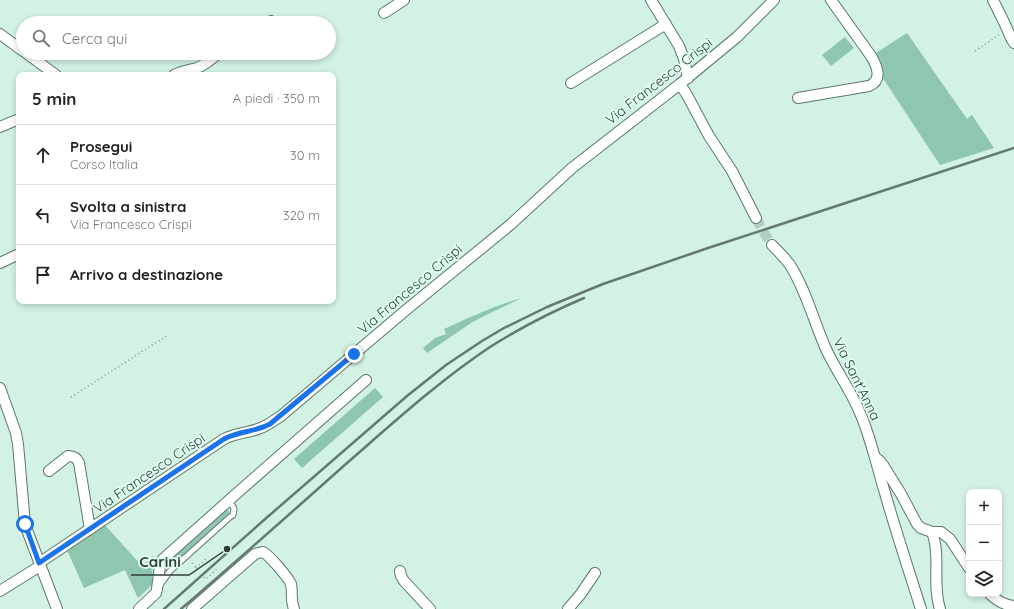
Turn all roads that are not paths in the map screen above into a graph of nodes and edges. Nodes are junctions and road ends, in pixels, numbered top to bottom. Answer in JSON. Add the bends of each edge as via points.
{"nodes":[{"id":1,"x":404,"y":0,"type":"edge"},
{"id":2,"x":651,"y":0,"type":"edge"},
{"id":3,"x":774,"y":0,"type":"edge"},
{"id":4,"x":831,"y":0,"type":"edge"},
{"id":5,"x":993,"y":0,"type":"edge"},
{"id":6,"x":384,"y":13,"type":"dead end"},
{"id":7,"x":666,"y":24,"type":"junction"},
{"id":8,"x":0,"y":34,"type":"edge"},
{"id":9,"x":1014,"y":43,"type":"edge"},
{"id":10,"x":16,"y":46,"type":"edge"},
{"id":11,"x":36,"y":60,"type":"edge"},
{"id":12,"x":210,"y":60,"type":"edge"},
{"id":13,"x":52,"y":72,"type":"edge"},
{"id":14,"x":180,"y":72,"type":"edge"},
{"id":15,"x":684,"y":81,"type":"junction"},
{"id":16,"x":571,"y":83,"type":"dead end"},
{"id":17,"x":798,"y":98,"type":"dead end"},
{"id":18,"x":16,"y":120,"type":"edge"},
{"id":19,"x":0,"y":127,"type":"edge"},
{"id":20,"x":756,"y":218,"type":"tunnel mouth"},
{"id":21,"x":772,"y":245,"type":"tunnel mouth"},
{"id":22,"x":16,"y":255,"type":"edge"},
{"id":23,"x":0,"y":263,"type":"edge"},
{"id":24,"x":366,"y":380,"type":"dead end"},
{"id":25,"x":0,"y":388,"type":"edge"},
{"id":26,"x":874,"y":457,"type":"junction"},
{"id":27,"x":49,"y":471,"type":"dead end"},
{"id":28,"x":904,"y":499,"type":"junction"},
{"id":29,"x":888,"y":502,"type":"junction"},
{"id":30,"x":219,"y":509,"type":"junction"},
{"id":31,"x":90,"y":529,"type":"junction"},
{"id":32,"x":932,"y":532,"type":"junction"},
{"id":33,"x":966,"y":563,"type":"edge"},
{"id":34,"x":40,"y":564,"type":"junction"},
{"id":35,"x":400,"y":571,"type":"dead end"},
{"id":36,"x":595,"y":573,"type":"dead end"},
{"id":37,"x":157,"y":589,"type":"junction"},
{"id":38,"x":0,"y":591,"type":"edge"},
{"id":39,"x":993,"y":597,"type":"edge"},
{"id":40,"x":1014,"y":606,"type":"edge"},
{"id":41,"x":57,"y":609,"type":"edge"},
{"id":42,"x":139,"y":609,"type":"edge"},
{"id":43,"x":192,"y":609,"type":"edge"},
{"id":44,"x":294,"y":609,"type":"edge"},
{"id":45,"x":430,"y":609,"type":"edge"},
{"id":46,"x":568,"y":609,"type":"edge"},
{"id":47,"x":921,"y":609,"type":"edge"},
{"id":48,"x":940,"y":609,"type":"edge"}],
"edges":[{"from":1,"to":6,"type":"street"},
{"from":2,"to":7,"type":"street"},
{"from":3,"to":15,"type":"street","name":"Via Francesco Crispi","via":[[737,37]]},
{"from":4,"to":17,"type":"street","via":[[872,56],[877,69],[876,82],[870,86]]},
{"from":5,"to":9,"type":"street"},
{"from":7,"to":15,"type":"street","via":[[684,59]]},
{"from":7,"to":16,"type":"street"},
{"from":8,"to":10,"type":"street"},
{"from":11,"to":13,"type":"street"},
{"from":12,"to":14,"type":"street","via":[[196,68]]},
{"from":15,"to":20,"type":"street","via":[[687,95],[709,136],[732,170]]},
{"from":15,"to":31,"type":"street","name":"Via Francesco Crispi","via":[[572,168],[510,225],[270,424],[224,439]]},
{"from":18,"to":19,"type":"street"},
{"from":21,"to":26,"type":"street","name":"Via Sant'Anna","via":[[794,272],[826,350],[860,412]]},
{"from":22,"to":23,"type":"street"},
{"from":24,"to":30,"type":"street"},
{"from":25,"to":34,"type":"street","via":[[16,433],[25,524]]},
{"from":26,"to":28,"type":"street","name":"Via Sant'Anna","via":[[883,465]]},
{"from":26,"to":29,"type":"street"},
{"from":27,"to":31,"type":"street","via":[[68,456],[78,459]]},
{"from":28,"to":29,"type":"street","via":[[895,497]]},
{"from":28,"to":32,"type":"street","name":"Via Sant'Anna","via":[[917,524]]},
{"from":29,"to":47,"type":"street"},
{"from":30,"to":37,"type":"street","via":[[162,560]]},
{"from":30,"to":37,"type":"lane","via":[[230,504],[234,511],[170,571]]},
{"from":31,"to":34,"type":"street","name":"Via Francesco Crispi"},
{"from":32,"to":33,"type":"street","name":"Via Sant'Anna","via":[[941,532],[950,538]]},
{"from":32,"to":48,"type":"street","via":[[935,538]]},
{"from":34,"to":38,"type":"street","name":"Via Francesco Crispi"},
{"from":34,"to":41,"type":"street"},
{"from":35,"to":45,"type":"street","via":[[404,581]]},
{"from":36,"to":46,"type":"street"},
{"from":37,"to":42,"type":"street"},
{"from":39,"to":40,"type":"street","via":[[1006,605]]},
{"from":43,"to":44,"type":"street","via":[[255,554],[263,552],[290,582]]}]}
